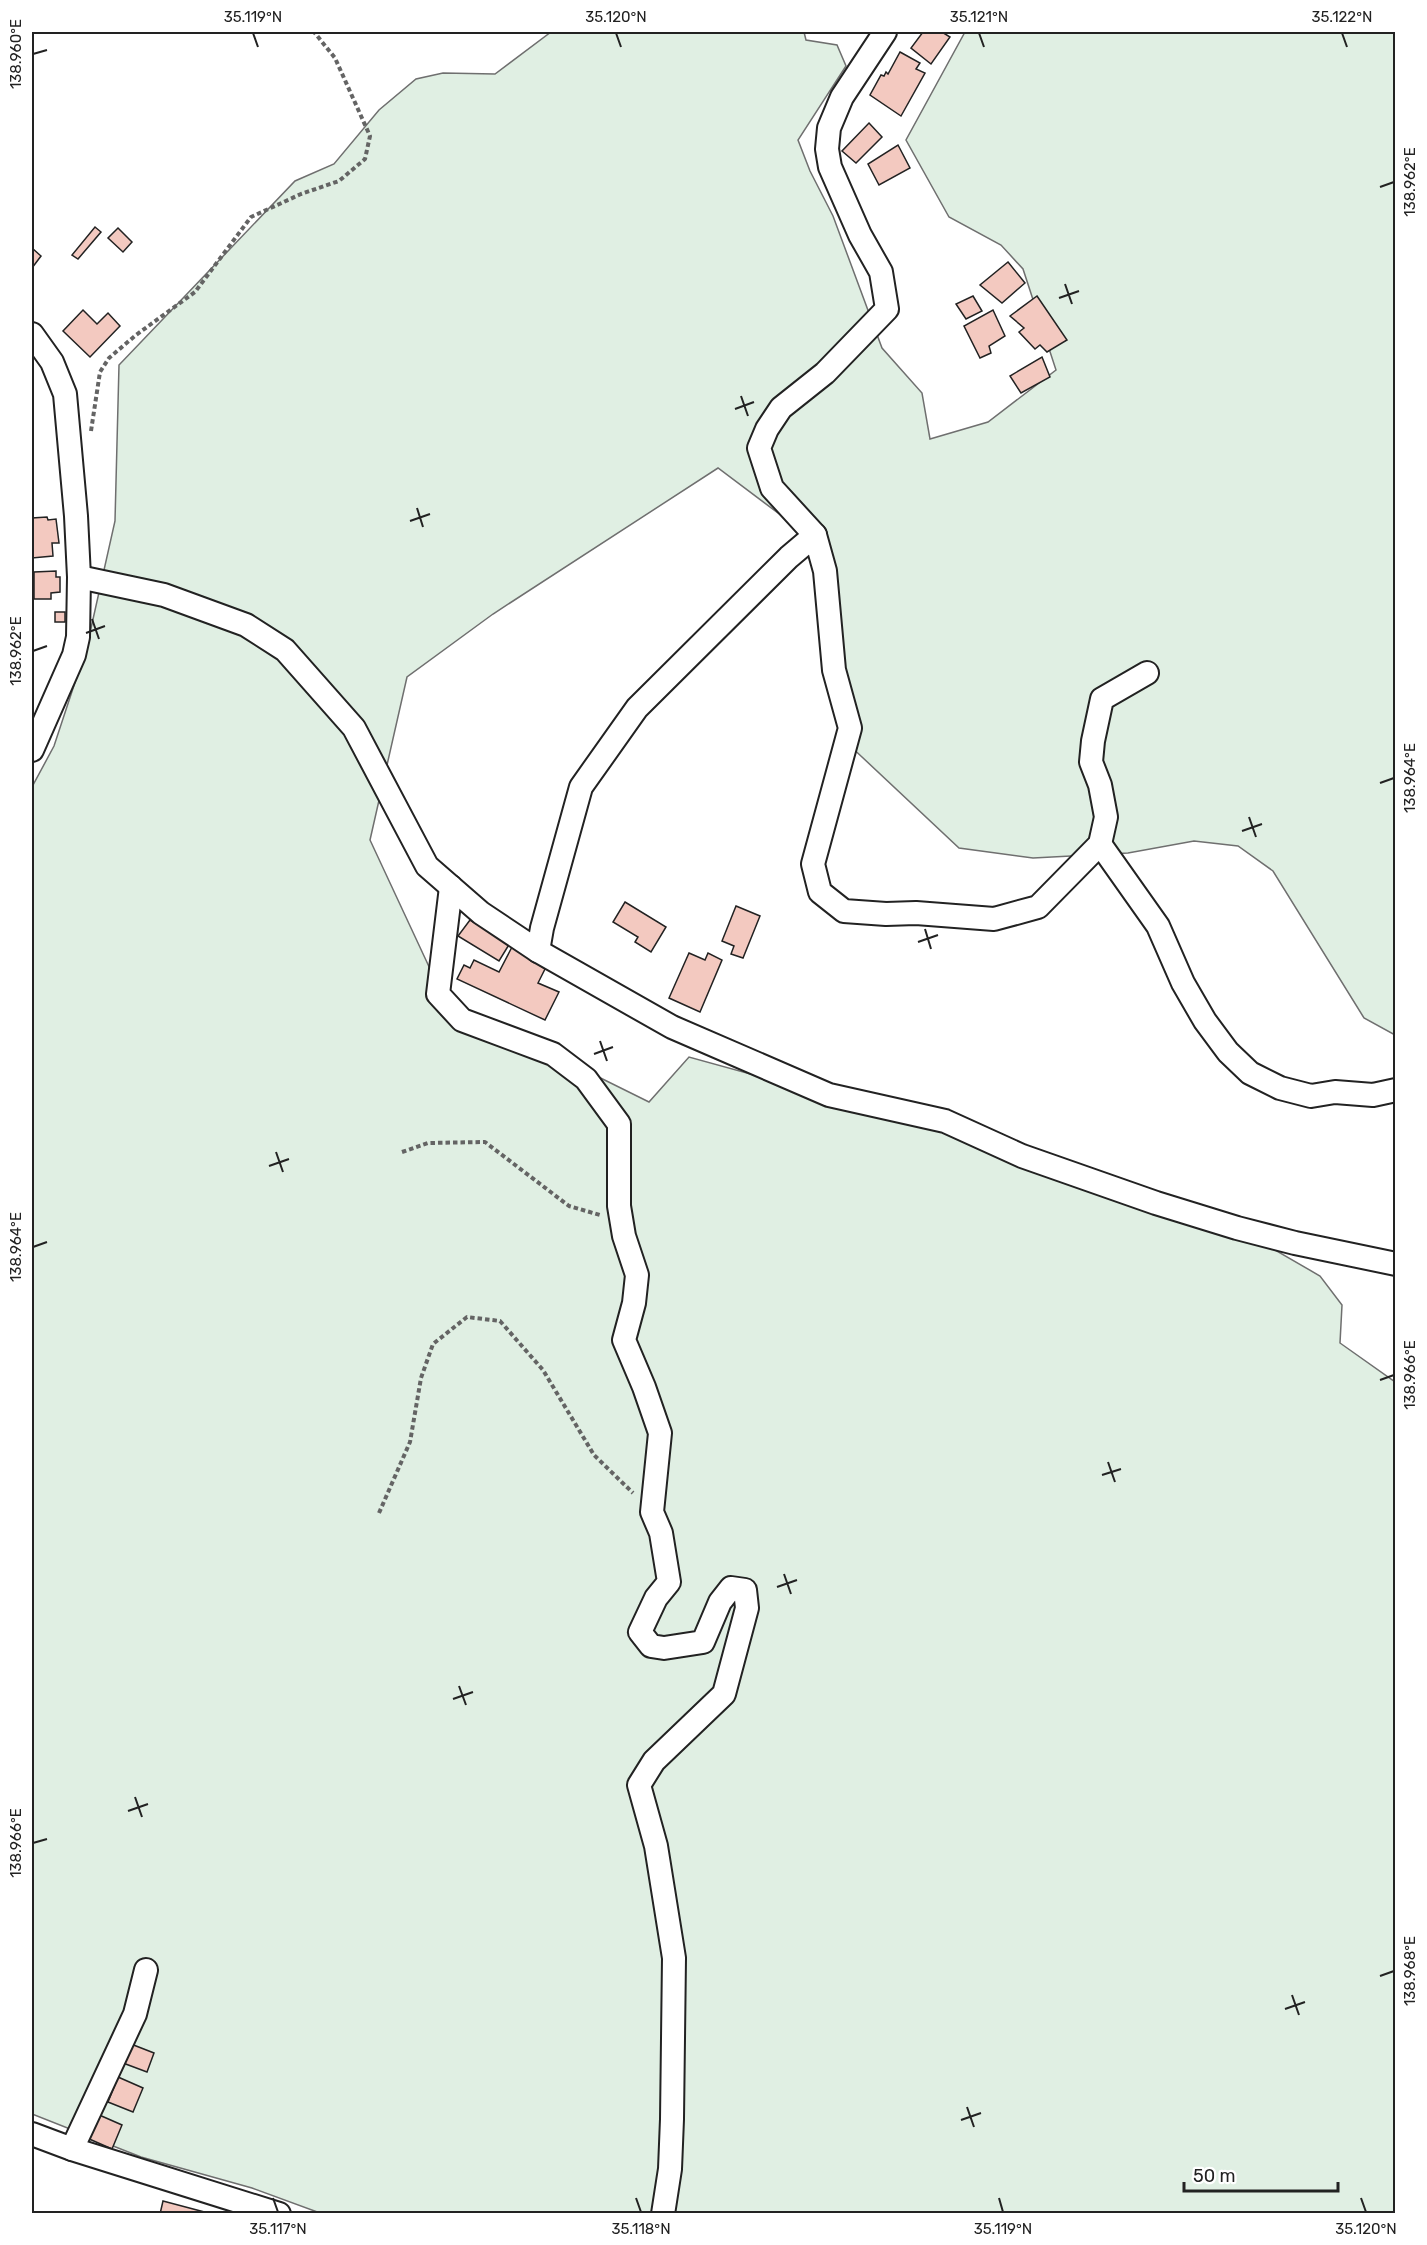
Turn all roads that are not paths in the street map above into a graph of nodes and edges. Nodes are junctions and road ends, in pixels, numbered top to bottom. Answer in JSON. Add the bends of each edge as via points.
{"nodes":[{"id":1,"x":879,"y":33,"type":"edge"},
{"id":2,"x":32,"y":334,"type":"edge"},
{"id":3,"x":815,"y":535,"type":"junction"},
{"id":4,"x":79,"y":577,"type":"junction"},
{"id":5,"x":1147,"y":673,"type":"dead end"},
{"id":6,"x":32,"y":750,"type":"edge"},
{"id":7,"x":1100,"y":844,"type":"junction"},
{"id":8,"x":451,"y":887,"type":"junction"},
{"id":9,"x":538,"y":951,"type":"junction"},
{"id":10,"x":1395,"y":1090,"type":"edge"},
{"id":11,"x":1395,"y":1264,"type":"edge"},
{"id":12,"x":146,"y":1970,"type":"dead end"},
{"id":13,"x":32,"y":2134,"type":"edge"},
{"id":14,"x":72,"y":2149,"type":"junction"},
{"id":15,"x":279,"y":2214,"type":"edge"},
{"id":16,"x":663,"y":2214,"type":"edge"}],
"edges":[{"from":1,"to":3,"type":"street","via":[[842,97],[829,128],[827,149],[830,167],[881,272],[887,309],[825,374],[781,408],[759,448],[772,488]]},
{"from":2,"to":4,"type":"street","via":[[52,362],[64,394]]},
{"from":3,"to":7,"type":"street","via":[[825,571],[834,670],[850,728],[813,864],[820,892],[844,911],[994,919],[1038,907]]},
{"from":3,"to":9,"type":"street","via":[[637,708],[581,788]]},
{"from":4,"to":6,"type":"street","via":[[74,655]]},
{"from":4,"to":8,"type":"street","via":[[164,596],[246,625],[285,650],[354,728],[427,866]]},
{"from":5,"to":7,"type":"street","via":[[1102,699],[1092,762],[1106,817]]},
{"from":7,"to":10,"type":"street","via":[[1158,926],[1205,1021],[1228,1053],[1250,1073],[1280,1088],[1311,1095],[1373,1095]]},
{"from":8,"to":9,"type":"street","via":[[481,913]]},
{"from":8,"to":16,"type":"street","via":[[438,994],[462,1020],[553,1054],[586,1079],[619,1124],[619,1206],[637,1275],[624,1340],[660,1433],[652,1512],[661,1533],[669,1582],[656,1598],[640,1632],[651,1646],[704,1642],[720,1602],[731,1588],[745,1590],[747,1608],[724,1694],[654,1761],[639,1785],[656,1846],[674,1959],[670,2169]]},
{"from":9,"to":11,"type":"street","via":[[672,1027],[829,1095],[945,1121],[1022,1156],[1237,1228]]},
{"from":12,"to":14,"type":"street","via":[[135,2014]]},
{"from":13,"to":14,"type":"street"},
{"from":14,"to":15,"type":"street"}]}
